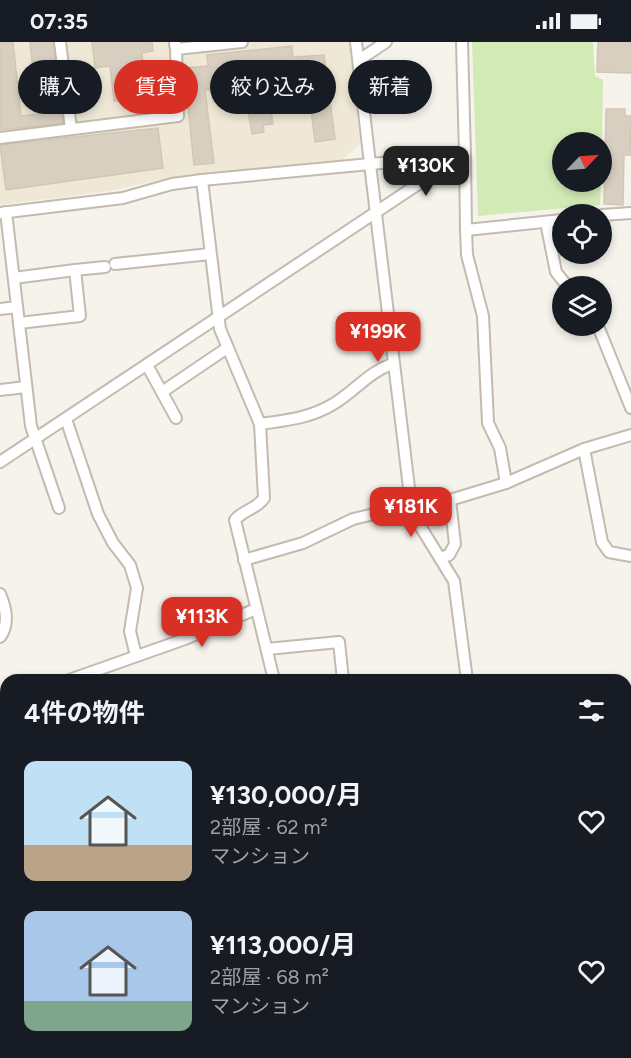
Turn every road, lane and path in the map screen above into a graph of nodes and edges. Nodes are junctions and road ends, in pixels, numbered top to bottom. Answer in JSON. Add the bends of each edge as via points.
{"nodes":[{"id":1,"x":60,"y":42,"type":"edge"},
{"id":2,"x":242,"y":42,"type":"edge"},
{"id":3,"x":356,"y":42,"type":"edge"},
{"id":4,"x":386,"y":42,"type":"edge"},
{"id":5,"x":462,"y":42,"type":"edge"},
{"id":6,"x":175,"y":46,"type":"edge"},
{"id":7,"x":359,"y":60,"type":"joint"},
{"id":8,"x":365,"y":114,"type":"edge"},
{"id":9,"x":71,"y":129,"type":"junction"},
{"id":10,"x":0,"y":138,"type":"edge"},
{"id":11,"x":462,"y":157,"type":"junction"},
{"id":12,"x":370,"y":164,"type":"junction"},
{"id":13,"x":202,"y":180,"type":"junction"},
{"id":14,"x":3,"y":212,"type":"edge"},
{"id":15,"x":631,"y":213,"type":"edge"},
{"id":16,"x":376,"y":214,"type":"junction"},
{"id":17,"x":612,"y":214,"type":"edge"},
{"id":18,"x":552,"y":221,"type":"edge"},
{"id":19,"x":546,"y":222,"type":"junction"},
{"id":20,"x":466,"y":230,"type":"junction"},
{"id":21,"x":210,"y":254,"type":"junction"},
{"id":22,"x":75,"y":270,"type":"junction"},
{"id":23,"x":559,"y":276,"type":"edge"},
{"id":24,"x":14,"y":278,"type":"junction"},
{"id":25,"x":18,"y":307,"type":"junction"},
{"id":26,"x":0,"y":309,"type":"edge"},
{"id":27,"x":218,"y":318,"type":"junction"},
{"id":28,"x":19,"y":322,"type":"junction"},
{"id":29,"x":602,"y":336,"type":"edge"},
{"id":30,"x":227,"y":348,"type":"junction"},
{"id":31,"x":392,"y":364,"type":"junction"},
{"id":32,"x":147,"y":365,"type":"junction"},
{"id":33,"x":26,"y":387,"type":"junction"},
{"id":34,"x":0,"y":390,"type":"edge"},
{"id":35,"x":162,"y":392,"type":"junction"},
{"id":36,"x":631,"y":408,"type":"edge"},
{"id":37,"x":176,"y":418,"type":"dead end"},
{"id":38,"x":66,"y":419,"type":"junction"},
{"id":39,"x":260,"y":424,"type":"junction"},
{"id":40,"x":631,"y":435,"type":"edge"},
{"id":41,"x":35,"y":440,"type":"junction"},
{"id":42,"x":584,"y":449,"type":"junction"},
{"id":43,"x":0,"y":462,"type":"edge"},
{"id":44,"x":506,"y":483,"type":"junction"},
{"id":45,"x":450,"y":500,"type":"junction"},
{"id":46,"x":413,"y":505,"type":"junction"},
{"id":47,"x":59,"y":508,"type":"dead end"},
{"id":48,"x":631,"y":556,"type":"edge"},
{"id":49,"x":440,"y":558,"type":"junction"},
{"id":50,"x":244,"y":560,"type":"junction"},
{"id":51,"x":0,"y":594,"type":"edge"},
{"id":52,"x":256,"y":609,"type":"junction"},
{"id":53,"x":0,"y":637,"type":"edge"},
{"id":54,"x":267,"y":649,"type":"junction"},
{"id":55,"x":136,"y":656,"type":"junction"},
{"id":56,"x":86,"y":674,"type":"edge"},
{"id":57,"x":273,"y":674,"type":"edge"},
{"id":58,"x":342,"y":674,"type":"edge"},
{"id":59,"x":466,"y":674,"type":"edge"}],
"edges":[{"from":1,"to":9,"type":"street"},
{"from":2,"to":6,"type":"street"},
{"from":3,"to":7,"type":"street"},
{"from":4,"to":7,"type":"street"},
{"from":5,"to":11,"type":"street"},
{"from":6,"to":9,"type":"street","via":[[178,116]]},
{"from":8,"to":12,"type":"street"},
{"from":9,"to":10,"type":"street"},
{"from":11,"to":12,"type":"street"},
{"from":11,"to":16,"type":"street"},
{"from":11,"to":20,"type":"street"},
{"from":12,"to":13,"type":"street"},
{"from":12,"to":16,"type":"street"},
{"from":13,"to":14,"type":"street","via":[[123,198]]},
{"from":13,"to":21,"type":"street"},
{"from":14,"to":24,"type":"street"},
{"from":15,"to":17,"type":"street"},
{"from":16,"to":27,"type":"street"},
{"from":16,"to":31,"type":"street"},
{"from":18,"to":19,"type":"street"},
{"from":19,"to":20,"type":"street"},
{"from":19,"to":23,"type":"street"},
{"from":20,"to":44,"type":"street","via":[[467,255],[483,316],[488,423],[500,448]]},
{"from":21,"to":22,"type":"street"},
{"from":21,"to":27,"type":"street"},
{"from":22,"to":24,"type":"street"},
{"from":22,"to":28,"type":"street","via":[[80,316]]},
{"from":24,"to":25,"type":"street"},
{"from":25,"to":26,"type":"street"},
{"from":25,"to":28,"type":"street"},
{"from":27,"to":30,"type":"street"},
{"from":27,"to":32,"type":"street"},
{"from":28,"to":33,"type":"street"},
{"from":29,"to":36,"type":"street"},
{"from":30,"to":35,"type":"street"},
{"from":30,"to":39,"type":"street"},
{"from":31,"to":39,"type":"street","via":[[369,374],[337,402],[315,414]]},
{"from":31,"to":46,"type":"street"},
{"from":32,"to":35,"type":"street"},
{"from":32,"to":38,"type":"street"},
{"from":33,"to":34,"type":"street"},
{"from":33,"to":41,"type":"street"},
{"from":35,"to":37,"type":"street"},
{"from":38,"to":41,"type":"street"},
{"from":38,"to":55,"type":"street","via":[[98,514],[130,565],[137,588],[130,631]]},
{"from":39,"to":50,"type":"street","via":[[264,498],[260,505],[235,520]]},
{"from":40,"to":42,"type":"street"},
{"from":41,"to":43,"type":"street"},
{"from":41,"to":47,"type":"street"},
{"from":42,"to":44,"type":"street"},
{"from":42,"to":48,"type":"street","via":[[602,542],[609,552]]},
{"from":44,"to":45,"type":"street"},
{"from":45,"to":46,"type":"street"},
{"from":45,"to":49,"type":"street","via":[[455,544],[448,555]]},
{"from":46,"to":49,"type":"street","via":[[417,521]]},
{"from":46,"to":50,"type":"street","via":[[353,519],[303,543]]},
{"from":49,"to":59,"type":"street","via":[[457,593]]},
{"from":50,"to":52,"type":"street"},
{"from":51,"to":53,"type":"street","via":[[7,621]]},
{"from":52,"to":54,"type":"street"},
{"from":52,"to":55,"type":"street"},
{"from":54,"to":57,"type":"street"},
{"from":54,"to":58,"type":"street","via":[[339,642]]},
{"from":55,"to":56,"type":"street"}]}
